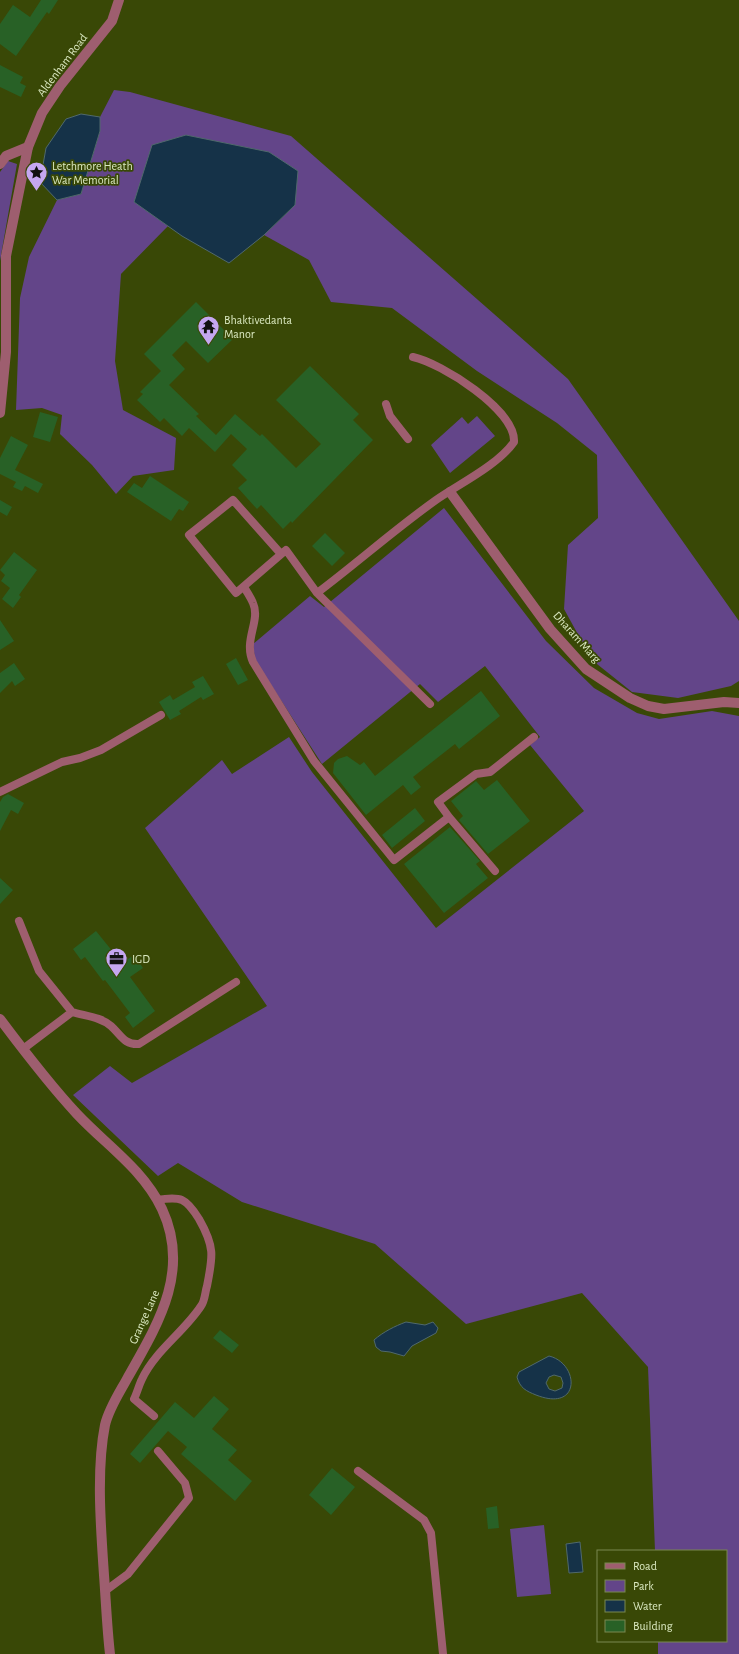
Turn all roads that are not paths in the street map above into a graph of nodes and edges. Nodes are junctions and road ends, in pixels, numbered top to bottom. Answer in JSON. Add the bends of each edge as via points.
{"nodes":[{"id":1,"x":119,"y":0,"type":"edge"},
{"id":2,"x":28,"y":147,"type":"junction"},
{"id":3,"x":0,"y":164,"type":"edge"},
{"id":4,"x":2,"y":282,"type":"edge"},
{"id":5,"x":413,"y":357,"type":"dead end"},
{"id":6,"x":386,"y":404,"type":"dead end"},
{"id":7,"x":0,"y":413,"type":"edge"},
{"id":8,"x":408,"y":439,"type":"dead end"},
{"id":9,"x":450,"y":492,"type":"junction"},
{"id":10,"x":281,"y":554,"type":"junction"},
{"id":11,"x":244,"y":587,"type":"junction"},
{"id":12,"x":317,"y":593,"type":"junction"},
{"id":13,"x":739,"y":703,"type":"edge"},
{"id":14,"x":430,"y":704,"type":"dead end"},
{"id":15,"x":161,"y":716,"type":"dead end"},
{"id":16,"x":534,"y":737,"type":"dead end"},
{"id":17,"x":0,"y":792,"type":"edge"},
{"id":18,"x":449,"y":817,"type":"junction"},
{"id":19,"x":495,"y":871,"type":"dead end"},
{"id":20,"x":20,"y":921,"type":"dead end"},
{"id":21,"x":236,"y":982,"type":"dead end"},
{"id":22,"x":72,"y":1012,"type":"junction"},
{"id":23,"x":0,"y":1019,"type":"edge"},
{"id":24,"x":23,"y":1049,"type":"junction"},
{"id":25,"x":157,"y":1200,"type":"junction"},
{"id":26,"x":154,"y":1416,"type":"dead end"},
{"id":27,"x":158,"y":1451,"type":"dead end"},
{"id":28,"x":358,"y":1471,"type":"dead end"},
{"id":29,"x":105,"y":1591,"type":"junction"},
{"id":30,"x":110,"y":1654,"type":"edge"},
{"id":31,"x":443,"y":1654,"type":"edge"}],
"edges":[{"from":1,"to":2,"type":"street","name":"Aldenham Road","via":[[112,21],[60,86],[42,113]]},
{"from":2,"to":3,"type":"street","via":[[6,156]]},
{"from":2,"to":4,"type":"street","name":"Aldenham Road"},
{"from":4,"to":7,"type":"street","name":"Aldenham Road","via":[[6,352]]},
{"from":5,"to":9,"type":"lane","via":[[420,358],[451,375],[485,397],[494,404],[513,431],[514,442],[510,447]]},
{"from":6,"to":8,"type":"lane","via":[[390,416]]},
{"from":9,"to":12,"type":"lane","via":[[436,500]]},
{"from":9,"to":13,"type":"street","name":"Dharam Marg","via":[[550,629],[586,669],[630,698],[648,706],[664,709],[724,702]]},
{"from":10,"to":11,"type":"lane"},
{"from":10,"to":11,"type":"lane","via":[[233,500],[189,536],[236,593]]},
{"from":10,"to":12,"type":"lane","via":[[286,550]]},
{"from":11,"to":18,"type":"lane","via":[[254,603],[255,611],[248,650],[252,662],[314,761],[394,860]]},
{"from":12,"to":14,"type":"lane"},
{"from":15,"to":17,"type":"lane","via":[[101,750],[62,762]]},
{"from":16,"to":18,"type":"lane","via":[[490,772],[476,774],[438,802]]},
{"from":18,"to":19,"type":"lane"},
{"from":20,"to":22,"type":"lane","via":[[39,971]]},
{"from":21,"to":22,"type":"lane","via":[[139,1044],[125,1041],[102,1020]]},
{"from":22,"to":24,"type":"lane"},
{"from":23,"to":24,"type":"street","name":"Grange Lane"},
{"from":24,"to":25,"type":"street","name":"Grange Lane","via":[[77,1114],[139,1174]]},
{"from":25,"to":26,"type":"lane","via":[[174,1197],[181,1199],[193,1210],[208,1235],[212,1246],[212,1258],[202,1305],[157,1357],[142,1378],[134,1399]]},
{"from":25,"to":29,"type":"street","name":"Grange Lane","via":[[170,1232],[174,1256],[172,1274],[169,1294],[153,1334],[112,1406],[105,1425],[100,1480]]},
{"from":27,"to":29,"type":"lane","via":[[185,1483],[189,1498],[128,1574]]},
{"from":28,"to":31,"type":"lane","via":[[424,1520],[431,1533]]},
{"from":29,"to":30,"type":"street","name":"Grange Lane"}]}
